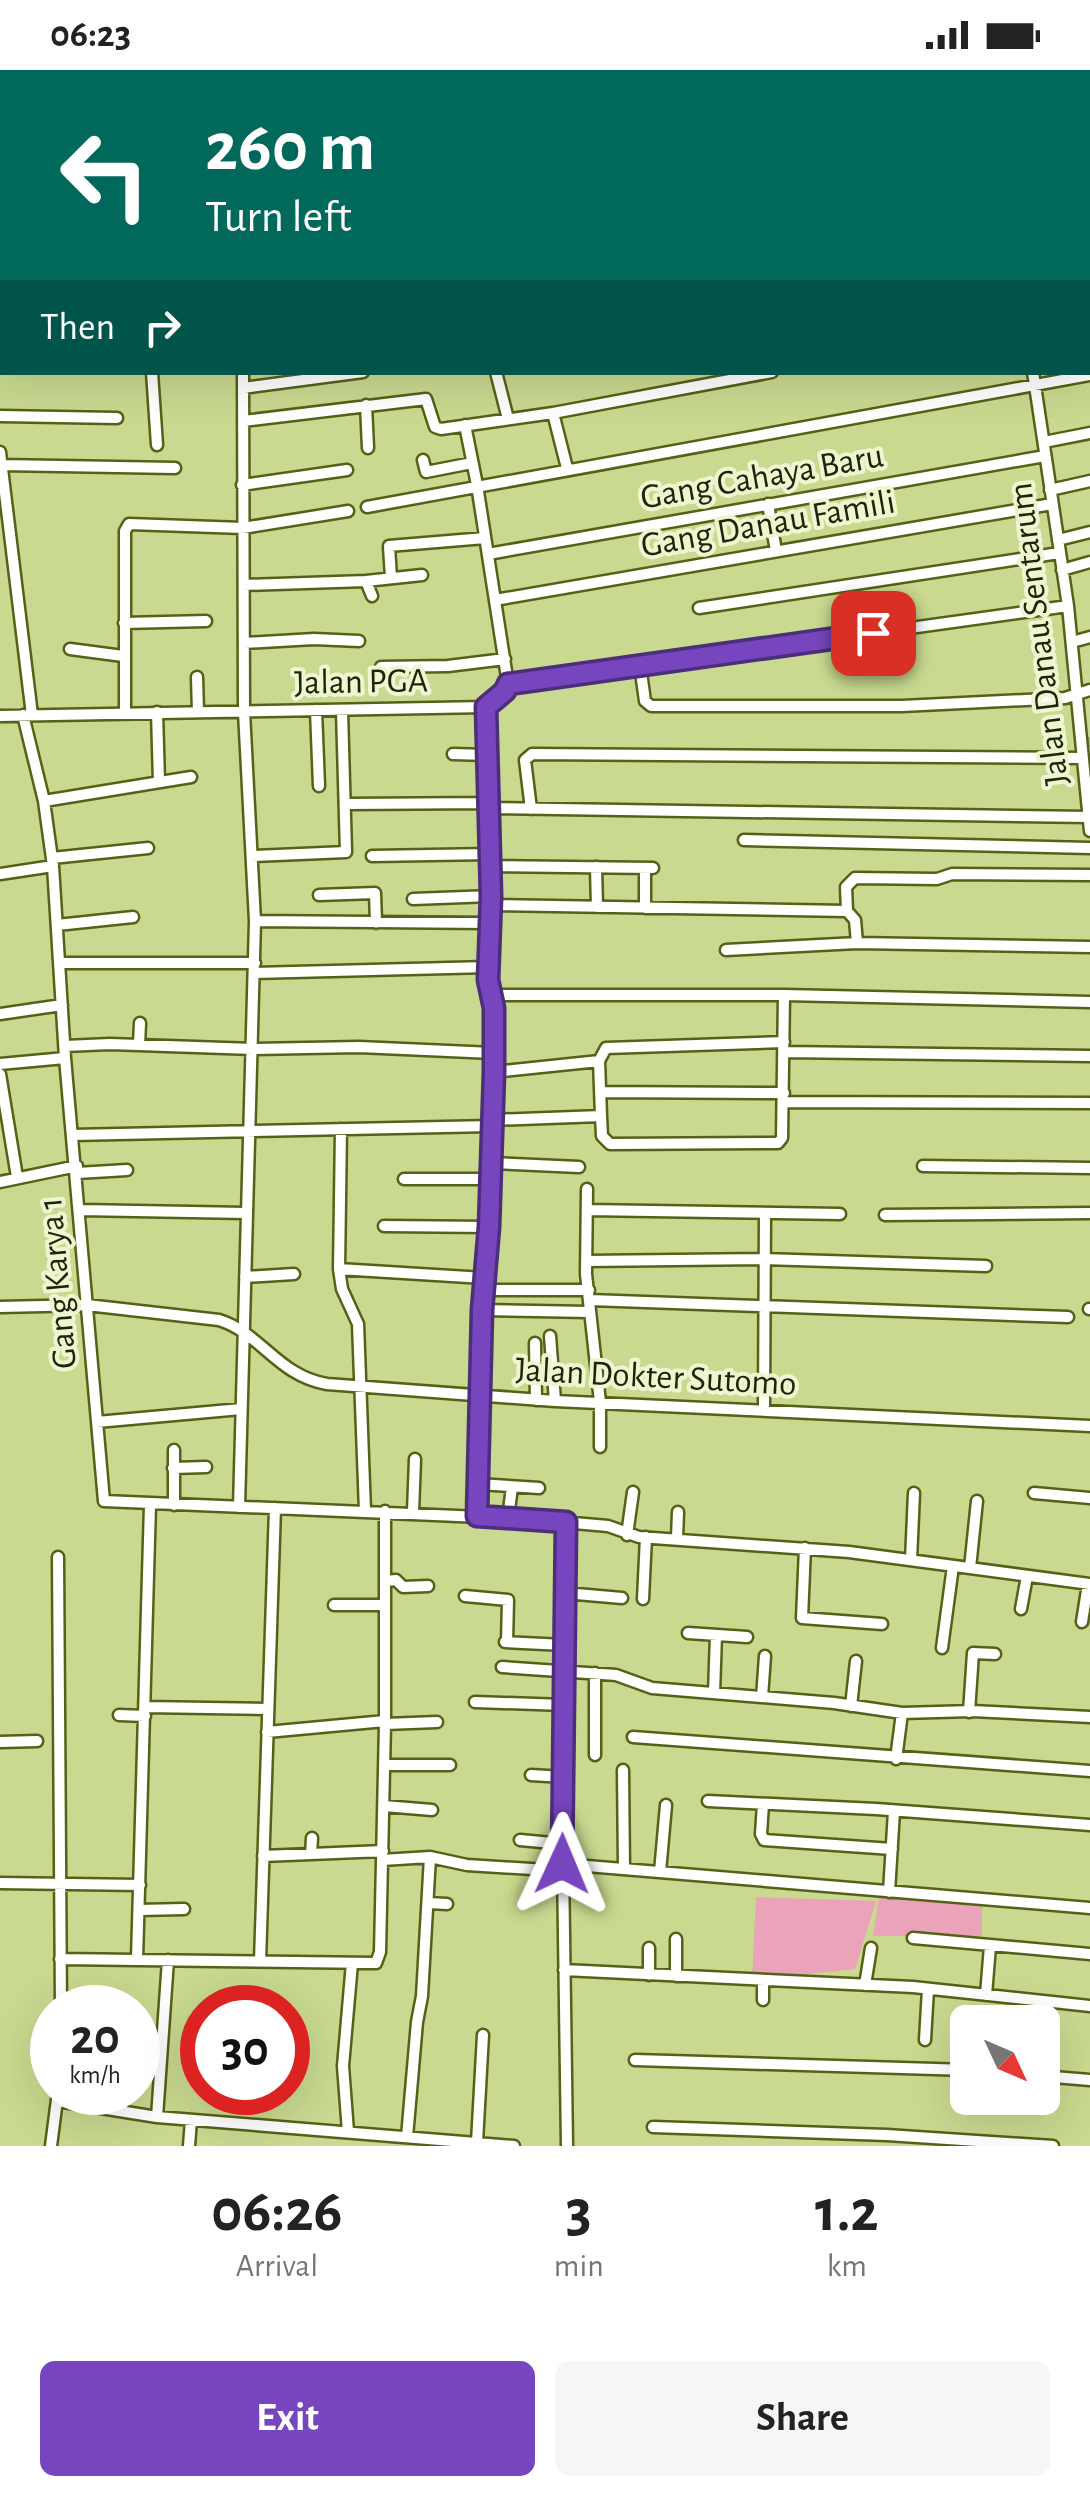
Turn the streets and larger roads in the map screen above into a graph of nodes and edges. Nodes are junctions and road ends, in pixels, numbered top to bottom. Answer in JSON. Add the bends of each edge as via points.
{"nodes":[{"id":1,"x":152,"y":375,"type":"edge"},
{"id":2,"x":243,"y":375,"type":"edge"},
{"id":3,"x":340,"y":375,"type":"edge"},
{"id":4,"x":497,"y":375,"type":"edge"},
{"id":5,"x":756,"y":375,"type":"edge"},
{"id":6,"x":1033,"y":375,"type":"edge"},
{"id":7,"x":1090,"y":375,"type":"edge"},
{"id":8,"x":1034,"y":385,"type":"junction"},
{"id":9,"x":243,"y":388,"type":"junction"},
{"id":10,"x":366,"y":405,"type":"junction"},
{"id":11,"x":553,"y":413,"type":"junction"},
{"id":12,"x":0,"y":416,"type":"edge"},
{"id":13,"x":117,"y":418,"type":"dead end"},
{"id":14,"x":508,"y":419,"type":"junction"},
{"id":15,"x":243,"y":420,"type":"junction"},
{"id":16,"x":465,"y":425,"type":"junction"},
{"id":17,"x":1090,"y":433,"type":"edge"},
{"id":18,"x":1044,"y":442,"type":"junction"},
{"id":19,"x":157,"y":445,"type":"dead end"},
{"id":20,"x":368,"y":448,"type":"dead end"},
{"id":21,"x":0,"y":452,"type":"edge"},
{"id":22,"x":1045,"y":456,"type":"junction"},
{"id":23,"x":424,"y":460,"type":"dead end"},
{"id":24,"x":472,"y":462,"type":"junction"},
{"id":25,"x":1,"y":465,"type":"edge"},
{"id":26,"x":175,"y":468,"type":"dead end"},
{"id":27,"x":567,"y":468,"type":"junction"},
{"id":28,"x":347,"y":470,"type":"dead end"},
{"id":29,"x":1090,"y":482,"type":"edge"},
{"id":30,"x":242,"y":485,"type":"junction"},
{"id":31,"x":478,"y":485,"type":"junction"},
{"id":32,"x":1050,"y":490,"type":"junction"},
{"id":33,"x":768,"y":504,"type":"junction"},
{"id":34,"x":1052,"y":504,"type":"junction"},
{"id":35,"x":366,"y":507,"type":"dead end"},
{"id":36,"x":348,"y":510,"type":"dead end"},
{"id":37,"x":244,"y":528,"type":"junction"},
{"id":38,"x":1090,"y":532,"type":"edge"},
{"id":39,"x":485,"y":538,"type":"junction"},
{"id":40,"x":1058,"y":540,"type":"junction"},
{"id":41,"x":776,"y":551,"type":"junction"},
{"id":42,"x":1059,"y":553,"type":"junction"},
{"id":43,"x":488,"y":554,"type":"junction"},
{"id":44,"x":1090,"y":562,"type":"edge"},
{"id":45,"x":6,"y":563,"type":"edge"},
{"id":46,"x":1062,"y":570,"type":"junction"},
{"id":47,"x":422,"y":575,"type":"dead end"},
{"id":48,"x":391,"y":578,"type":"junction"},
{"id":49,"x":366,"y":581,"type":"junction"},
{"id":50,"x":244,"y":585,"type":"junction"},
{"id":51,"x":372,"y":596,"type":"dead end"},
{"id":52,"x":495,"y":600,"type":"junction"},
{"id":53,"x":1068,"y":606,"type":"junction"},
{"id":54,"x":699,"y":608,"type":"dead end"},
{"id":55,"x":206,"y":621,"type":"dead end"},
{"id":56,"x":124,"y":623,"type":"junction"},
{"id":57,"x":1090,"y":637,"type":"edge"},
{"id":58,"x":358,"y":641,"type":"dead end"},
{"id":59,"x":1072,"y":642,"type":"junction"},
{"id":60,"x":245,"y":643,"type":"junction"},
{"id":61,"x":70,"y":648,"type":"dead end"},
{"id":62,"x":123,"y":656,"type":"junction"},
{"id":63,"x":505,"y":660,"type":"junction"},
{"id":64,"x":640,"y":665,"type":"junction"},
{"id":65,"x":381,"y":667,"type":"dead end"},
{"id":66,"x":198,"y":676,"type":"dead end"},
{"id":67,"x":508,"y":684,"type":"junction"},
{"id":68,"x":1090,"y":690,"type":"edge"},
{"id":69,"x":1077,"y":693,"type":"junction"},
{"id":70,"x":486,"y":707,"type":"junction"},
{"id":71,"x":316,"y":710,"type":"junction"},
{"id":72,"x":342,"y":711,"type":"junction"},
{"id":73,"x":156,"y":712,"type":"junction"},
{"id":74,"x":198,"y":712,"type":"junction"},
{"id":75,"x":244,"y":712,"type":"junction"},
{"id":76,"x":125,"y":713,"type":"junction"},
{"id":77,"x":28,"y":715,"type":"junction"},
{"id":78,"x":0,"y":716,"type":"edge"},
{"id":79,"x":1085,"y":743,"type":"edge"},
{"id":80,"x":453,"y":754,"type":"dead end"},
{"id":81,"x":487,"y":755,"type":"junction"},
{"id":82,"x":1083,"y":758,"type":"junction"},
{"id":83,"x":191,"y":777,"type":"dead end"},
{"id":84,"x":158,"y":782,"type":"junction"},
{"id":85,"x":319,"y":786,"type":"dead end"},
{"id":86,"x":1088,"y":792,"type":"edge"},
{"id":87,"x":44,"y":801,"type":"junction"},
{"id":88,"x":346,"y":804,"type":"junction"},
{"id":89,"x":487,"y":806,"type":"junction"},
{"id":90,"x":531,"y":809,"type":"junction"},
{"id":91,"x":1089,"y":817,"type":"edge"},
{"id":92,"x":1090,"y":831,"type":"edge"},
{"id":93,"x":744,"y":840,"type":"dead end"},
{"id":94,"x":148,"y":848,"type":"dead end"},
{"id":95,"x":1090,"y":848,"type":"edge"},
{"id":96,"x":252,"y":856,"type":"junction"},
{"id":97,"x":372,"y":856,"type":"dead end"},
{"id":98,"x":490,"y":860,"type":"junction"},
{"id":99,"x":52,"y":862,"type":"junction"},
{"id":100,"x":596,"y":868,"type":"junction"},
{"id":101,"x":0,"y":874,"type":"edge"},
{"id":102,"x":1090,"y":875,"type":"edge"},
{"id":103,"x":319,"y":894,"type":"dead end"},
{"id":104,"x":434,"y":898,"type":"junction"},
{"id":105,"x":413,"y":900,"type":"dead end"},
{"id":106,"x":491,"y":900,"type":"junction"},
{"id":107,"x":598,"y":907,"type":"junction"},
{"id":108,"x":645,"y":908,"type":"junction"},
{"id":109,"x":847,"y":910,"type":"junction"},
{"id":110,"x":132,"y":917,"type":"dead end"},
{"id":111,"x":256,"y":922,"type":"junction"},
{"id":112,"x":490,"y":922,"type":"junction"},
{"id":113,"x":376,"y":923,"type":"junction"},
{"id":114,"x":434,"y":923,"type":"junction"},
{"id":115,"x":57,"y":925,"type":"junction"},
{"id":116,"x":857,"y":943,"type":"junction"},
{"id":117,"x":1090,"y":947,"type":"edge"},
{"id":118,"x":726,"y":950,"type":"dead end"},
{"id":119,"x":59,"y":962,"type":"junction"},
{"id":120,"x":488,"y":967,"type":"junction"},
{"id":121,"x":254,"y":968,"type":"junction"},
{"id":122,"x":493,"y":995,"type":"junction"},
{"id":123,"x":784,"y":995,"type":"junction"},
{"id":124,"x":1090,"y":1002,"type":"edge"},
{"id":125,"x":62,"y":1005,"type":"junction"},
{"id":126,"x":0,"y":1014,"type":"edge"},
{"id":127,"x":140,"y":1023,"type":"dead end"},
{"id":128,"x":139,"y":1045,"type":"junction"},
{"id":129,"x":784,"y":1047,"type":"junction"},
{"id":130,"x":253,"y":1049,"type":"junction"},
{"id":131,"x":65,"y":1052,"type":"junction"},
{"id":132,"x":494,"y":1053,"type":"junction"},
{"id":133,"x":1090,"y":1056,"type":"edge"},
{"id":134,"x":600,"y":1061,"type":"junction"},
{"id":135,"x":0,"y":1064,"type":"edge"},
{"id":136,"x":494,"y":1072,"type":"junction"},
{"id":137,"x":0,"y":1074,"type":"edge"},
{"id":138,"x":602,"y":1092,"type":"junction"},
{"id":139,"x":784,"y":1098,"type":"junction"},
{"id":140,"x":1090,"y":1103,"type":"edge"},
{"id":141,"x":601,"y":1116,"type":"junction"},
{"id":142,"x":491,"y":1123,"type":"junction"},
{"id":143,"x":340,"y":1128,"type":"junction"},
{"id":144,"x":251,"y":1133,"type":"junction"},
{"id":145,"x":73,"y":1135,"type":"junction"},
{"id":146,"x":491,"y":1163,"type":"junction"},
{"id":147,"x":579,"y":1166,"type":"dead end"},
{"id":148,"x":923,"y":1166,"type":"dead end"},
{"id":149,"x":1090,"y":1168,"type":"edge"},
{"id":150,"x":77,"y":1170,"type":"junction"},
{"id":151,"x":127,"y":1170,"type":"dead end"},
{"id":152,"x":17,"y":1177,"type":"junction"},
{"id":153,"x":491,"y":1178,"type":"junction"},
{"id":154,"x":404,"y":1179,"type":"dead end"},
{"id":155,"x":0,"y":1182,"type":"edge"},
{"id":156,"x":587,"y":1189,"type":"dead end"},
{"id":157,"x":80,"y":1210,"type":"junction"},
{"id":158,"x":586,"y":1210,"type":"junction"},
{"id":159,"x":765,"y":1213,"type":"junction"},
{"id":160,"x":1090,"y":1213,"type":"edge"},
{"id":161,"x":246,"y":1214,"type":"junction"},
{"id":162,"x":840,"y":1214,"type":"dead end"},
{"id":163,"x":885,"y":1215,"type":"dead end"},
{"id":164,"x":384,"y":1226,"type":"dead end"},
{"id":165,"x":489,"y":1227,"type":"junction"},
{"id":166,"x":764,"y":1258,"type":"junction"},
{"id":167,"x":586,"y":1261,"type":"junction"},
{"id":168,"x":986,"y":1266,"type":"dead end"},
{"id":169,"x":339,"y":1269,"type":"junction"},
{"id":170,"x":294,"y":1274,"type":"dead end"},
{"id":171,"x":245,"y":1277,"type":"junction"},
{"id":172,"x":484,"y":1284,"type":"junction"},
{"id":173,"x":589,"y":1295,"type":"junction"},
{"id":174,"x":87,"y":1305,"type":"junction"},
{"id":175,"x":0,"y":1307,"type":"edge"},
{"id":176,"x":764,"y":1307,"type":"junction"},
{"id":177,"x":482,"y":1310,"type":"junction"},
{"id":178,"x":590,"y":1312,"type":"junction"},
{"id":179,"x":1068,"y":1316,"type":"dead end"},
{"id":180,"x":244,"y":1334,"type":"junction"},
{"id":181,"x":550,"y":1336,"type":"dead end"},
{"id":182,"x":534,"y":1342,"type":"dead end"},
{"id":183,"x":358,"y":1387,"type":"junction"},
{"id":184,"x":481,"y":1395,"type":"junction"},
{"id":185,"x":536,"y":1400,"type":"junction"},
{"id":186,"x":554,"y":1401,"type":"junction"},
{"id":187,"x":600,"y":1402,"type":"junction"},
{"id":188,"x":764,"y":1408,"type":"junction"},
{"id":189,"x":242,"y":1409,"type":"junction"},
{"id":190,"x":97,"y":1422,"type":"junction"},
{"id":191,"x":1090,"y":1426,"type":"edge"},
{"id":192,"x":600,"y":1448,"type":"dead end"},
{"id":193,"x":174,"y":1450,"type":"dead end"},
{"id":194,"x":415,"y":1459,"type":"dead end"},
{"id":195,"x":173,"y":1468,"type":"junction"},
{"id":196,"x":206,"y":1468,"type":"dead end"},
{"id":197,"x":478,"y":1484,"type":"junction"},
{"id":198,"x":512,"y":1487,"type":"junction"},
{"id":199,"x":539,"y":1488,"type":"dead end"},
{"id":200,"x":633,"y":1492,"type":"dead end"},
{"id":201,"x":1034,"y":1493,"type":"dead end"},
{"id":202,"x":914,"y":1494,"type":"dead end"},
{"id":203,"x":1090,"y":1498,"type":"edge"},
{"id":204,"x":977,"y":1501,"type":"dead end"},
{"id":205,"x":150,"y":1505,"type":"junction"},
{"id":206,"x":174,"y":1505,"type":"junction"},
{"id":207,"x":239,"y":1506,"type":"junction"},
{"id":208,"x":275,"y":1508,"type":"junction"},
{"id":209,"x":365,"y":1511,"type":"junction"},
{"id":210,"x":385,"y":1511,"type":"junction"},
{"id":211,"x":413,"y":1512,"type":"junction"},
{"id":212,"x":678,"y":1512,"type":"dead end"},
{"id":213,"x":477,"y":1516,"type":"junction"},
{"id":214,"x":508,"y":1518,"type":"junction"},
{"id":215,"x":566,"y":1522,"type":"junction"},
{"id":216,"x":627,"y":1535,"type":"junction"},
{"id":217,"x":646,"y":1537,"type":"junction"},
{"id":218,"x":677,"y":1538,"type":"junction"},
{"id":219,"x":804,"y":1548,"type":"junction"},
{"id":220,"x":58,"y":1557,"type":"dead end"},
{"id":221,"x":911,"y":1560,"type":"junction"},
{"id":222,"x":953,"y":1566,"type":"junction"},
{"id":223,"x":970,"y":1568,"type":"junction"},
{"id":224,"x":1027,"y":1576,"type":"junction"},
{"id":225,"x":385,"y":1581,"type":"junction"},
{"id":226,"x":1089,"y":1584,"type":"edge"},
{"id":227,"x":428,"y":1586,"type":"dead end"},
{"id":228,"x":565,"y":1593,"type":"junction"},
{"id":229,"x":465,"y":1596,"type":"dead end"},
{"id":230,"x":622,"y":1598,"type":"dead end"},
{"id":231,"x":642,"y":1599,"type":"dead end"},
{"id":232,"x":334,"y":1605,"type":"dead end"},
{"id":233,"x":385,"y":1605,"type":"junction"},
{"id":234,"x":1021,"y":1609,"type":"dead end"},
{"id":235,"x":1082,"y":1622,"type":"dead end"},
{"id":236,"x":882,"y":1624,"type":"dead end"},
{"id":237,"x":688,"y":1633,"type":"dead end"},
{"id":238,"x":716,"y":1635,"type":"junction"},
{"id":239,"x":747,"y":1637,"type":"dead end"},
{"id":240,"x":564,"y":1645,"type":"junction"},
{"id":241,"x":942,"y":1648,"type":"dead end"},
{"id":242,"x":995,"y":1654,"type":"dead end"},
{"id":243,"x":765,"y":1656,"type":"dead end"},
{"id":244,"x":856,"y":1661,"type":"dead end"},
{"id":245,"x":502,"y":1667,"type":"dead end"},
{"id":246,"x":564,"y":1671,"type":"junction"},
{"id":247,"x":594,"y":1673,"type":"junction"},
{"id":248,"x":714,"y":1694,"type":"junction"},
{"id":249,"x":762,"y":1696,"type":"junction"},
{"id":250,"x":475,"y":1702,"type":"dead end"},
{"id":251,"x":564,"y":1706,"type":"junction"},
{"id":252,"x":850,"y":1706,"type":"junction"},
{"id":253,"x":267,"y":1709,"type":"junction"},
{"id":254,"x":145,"y":1711,"type":"junction"},
{"id":255,"x":968,"y":1712,"type":"junction"},
{"id":256,"x":902,"y":1714,"type":"junction"},
{"id":257,"x":119,"y":1715,"type":"dead end"},
{"id":258,"x":1090,"y":1716,"type":"edge"},
{"id":259,"x":385,"y":1722,"type":"junction"},
{"id":260,"x":437,"y":1722,"type":"dead end"},
{"id":261,"x":267,"y":1732,"type":"junction"},
{"id":262,"x":633,"y":1737,"type":"dead end"},
{"id":263,"x":37,"y":1741,"type":"dead end"},
{"id":264,"x":0,"y":1742,"type":"edge"},
{"id":265,"x":595,"y":1755,"type":"dead end"},
{"id":266,"x":896,"y":1759,"type":"junction"},
{"id":267,"x":385,"y":1765,"type":"junction"},
{"id":268,"x":450,"y":1765,"type":"dead end"},
{"id":269,"x":623,"y":1770,"type":"dead end"},
{"id":270,"x":1090,"y":1772,"type":"edge"},
{"id":271,"x":530,"y":1775,"type":"dead end"},
{"id":272,"x":564,"y":1777,"type":"junction"},
{"id":273,"x":708,"y":1801,"type":"dead end"},
{"id":274,"x":764,"y":1804,"type":"junction"},
{"id":275,"x":666,"y":1805,"type":"dead end"},
{"id":276,"x":384,"y":1806,"type":"junction"},
{"id":277,"x":432,"y":1810,"type":"dead end"},
{"id":278,"x":894,"y":1811,"type":"junction"},
{"id":279,"x":1090,"y":1825,"type":"edge"},
{"id":280,"x":312,"y":1838,"type":"dead end"},
{"id":281,"x":520,"y":1840,"type":"dead end"},
{"id":282,"x":563,"y":1844,"type":"junction"},
{"id":283,"x":892,"y":1849,"type":"junction"},
{"id":284,"x":311,"y":1854,"type":"junction"},
{"id":285,"x":263,"y":1856,"type":"junction"},
{"id":286,"x":383,"y":1856,"type":"junction"},
{"id":287,"x":430,"y":1857,"type":"junction"},
{"id":288,"x":563,"y":1868,"type":"junction"},
{"id":289,"x":624,"y":1869,"type":"junction"},
{"id":290,"x":660,"y":1872,"type":"junction"},
{"id":291,"x":0,"y":1883,"type":"edge"},
{"id":292,"x":60,"y":1883,"type":"junction"},
{"id":293,"x":140,"y":1885,"type":"junction"},
{"id":294,"x":889,"y":1892,"type":"junction"},
{"id":295,"x":428,"y":1903,"type":"junction"},
{"id":296,"x":447,"y":1904,"type":"dead end"},
{"id":297,"x":1090,"y":1908,"type":"edge"},
{"id":298,"x":184,"y":1909,"type":"dead end"},
{"id":299,"x":139,"y":1910,"type":"junction"},
{"id":300,"x":913,"y":1938,"type":"dead end"},
{"id":301,"x":676,"y":1939,"type":"dead end"},
{"id":302,"x":990,"y":1946,"type":"junction"},
{"id":303,"x":649,"y":1948,"type":"dead end"},
{"id":304,"x":871,"y":1948,"type":"dead end"},
{"id":305,"x":1090,"y":1954,"type":"edge"},
{"id":306,"x":60,"y":1959,"type":"junction"},
{"id":307,"x":138,"y":1959,"type":"junction"},
{"id":308,"x":168,"y":1960,"type":"junction"},
{"id":309,"x":260,"y":1961,"type":"junction"},
{"id":310,"x":352,"y":1963,"type":"junction"},
{"id":311,"x":564,"y":1970,"type":"junction"},
{"id":312,"x":648,"y":1976,"type":"junction"},
{"id":313,"x":676,"y":1976,"type":"junction"},
{"id":314,"x":763,"y":1980,"type":"junction"},
{"id":315,"x":61,"y":1985,"type":"edge"},
{"id":316,"x":865,"y":1985,"type":"junction"},
{"id":317,"x":928,"y":1989,"type":"junction"},
{"id":318,"x":986,"y":1995,"type":"junction"},
{"id":319,"x":763,"y":2000,"type":"dead end"},
{"id":320,"x":1090,"y":2006,"type":"edge"},
{"id":321,"x":483,"y":2035,"type":"dead end"},
{"id":322,"x":925,"y":2040,"type":"dead end"},
{"id":323,"x":635,"y":2060,"type":"dead end"},
{"id":324,"x":950,"y":2069,"type":"edge"},
{"id":325,"x":1060,"y":2078,"type":"edge"},
{"id":326,"x":1090,"y":2080,"type":"edge"},
{"id":327,"x":55,"y":2115,"type":"edge"},
{"id":328,"x":143,"y":2115,"type":"edge"},
{"id":329,"x":157,"y":2118,"type":"junction"},
{"id":330,"x":190,"y":2120,"type":"junction"},
{"id":331,"x":652,"y":2127,"type":"dead end"},
{"id":332,"x":348,"y":2132,"type":"junction"},
{"id":333,"x":407,"y":2137,"type":"junction"},
{"id":334,"x":383,"y":2140,"type":"edge"},
{"id":335,"x":476,"y":2142,"type":"junction"},
{"id":336,"x":440,"y":2143,"type":"edge"},
{"id":337,"x":51,"y":2146,"type":"edge"},
{"id":338,"x":188,"y":2146,"type":"edge"},
{"id":339,"x":514,"y":2146,"type":"edge"},
{"id":340,"x":566,"y":2146,"type":"edge"},
{"id":341,"x":1053,"y":2146,"type":"edge"}],
"edges":[{"from":1,"to":19,"type":"street"},
{"from":2,"to":9,"type":"street"},
{"from":3,"to":9,"type":"street"},
{"from":4,"to":14,"type":"street"},
{"from":5,"to":11,"type":"street"},
{"from":6,"to":8,"type":"street","name":"Jalan Danau Sentarum"},
{"from":7,"to":8,"type":"street"},
{"from":8,"to":18,"type":"street","name":"Jalan Danau Sentarum"},
{"from":8,"to":27,"type":"street"},
{"from":9,"to":15,"type":"street"},
{"from":10,"to":15,"type":"street"},
{"from":10,"to":16,"type":"street","via":[[426,400],[436,428]]},
{"from":10,"to":20,"type":"street"},
{"from":11,"to":14,"type":"street"},
{"from":11,"to":27,"type":"street"},
{"from":12,"to":13,"type":"street"},
{"from":14,"to":16,"type":"street"},
{"from":15,"to":30,"type":"street"},
{"from":16,"to":24,"type":"street"},
{"from":17,"to":18,"type":"street"},
{"from":18,"to":22,"type":"street","name":"Jalan Danau Sentarum"},
{"from":21,"to":25,"type":"street","name":"Gang Karya 1"},
{"from":22,"to":32,"type":"street","name":"Jalan Danau Sentarum"},
{"from":22,"to":33,"type":"street","name":"Gang Cahaya Baru"},
{"from":23,"to":24,"type":"street","via":[[426,472]]},
{"from":24,"to":31,"type":"street"},
{"from":25,"to":26,"type":"street"},
{"from":25,"to":45,"type":"street","name":"Gang Karya 1"},
{"from":27,"to":31,"type":"street"},
{"from":28,"to":30,"type":"street"},
{"from":29,"to":32,"type":"street"},
{"from":30,"to":37,"type":"street"},
{"from":31,"to":35,"type":"street"},
{"from":31,"to":39,"type":"street"},
{"from":32,"to":34,"type":"street","name":"Jalan Danau Sentarum"},
{"from":33,"to":41,"type":"street"},
{"from":33,"to":43,"type":"street","name":"Gang Cahaya Baru"},
{"from":34,"to":40,"type":"street","name":"Jalan Danau Sentarum"},
{"from":34,"to":41,"type":"street","name":"Gang Danau Famili"},
{"from":36,"to":37,"type":"street"},
{"from":37,"to":50,"type":"street"},
{"from":37,"to":56,"type":"street","via":[[128,524]]},
{"from":38,"to":40,"type":"street"},
{"from":39,"to":43,"type":"street"},
{"from":39,"to":48,"type":"street","via":[[389,546]]},
{"from":40,"to":42,"type":"street","name":"Jalan Danau Sentarum"},
{"from":41,"to":52,"type":"street","name":"Gang Danau Famili"},
{"from":42,"to":46,"type":"street","name":"Jalan Danau Sentarum"},
{"from":42,"to":54,"type":"street"},
{"from":43,"to":52,"type":"street"},
{"from":44,"to":46,"type":"street"},
{"from":45,"to":77,"type":"street","name":"Gang Karya 1"},
{"from":46,"to":53,"type":"street","name":"Jalan Danau Sentarum"},
{"from":47,"to":48,"type":"street"},
{"from":48,"to":49,"type":"street"},
{"from":49,"to":50,"type":"street"},
{"from":49,"to":51,"type":"street"},
{"from":50,"to":60,"type":"street"},
{"from":52,"to":63,"type":"street"},
{"from":53,"to":59,"type":"street","name":"Jalan Danau Sentarum"},
{"from":53,"to":64,"type":"street"},
{"from":55,"to":56,"type":"street"},
{"from":56,"to":62,"type":"street"},
{"from":57,"to":59,"type":"street"},
{"from":58,"to":60,"type":"street"},
{"from":59,"to":69,"type":"street","name":"Jalan Danau Sentarum"},
{"from":60,"to":75,"type":"street"},
{"from":61,"to":62,"type":"street"},
{"from":62,"to":76,"type":"street"},
{"from":63,"to":65,"type":"street"},
{"from":63,"to":67,"type":"street"},
{"from":64,"to":67,"type":"street"},
{"from":64,"to":69,"type":"street","via":[[650,706],[902,706]]},
{"from":66,"to":74,"type":"street"},
{"from":67,"to":70,"type":"street"},
{"from":68,"to":69,"type":"street"},
{"from":69,"to":79,"type":"street","name":"Jalan Danau Sentarum"},
{"from":70,"to":72,"type":"street","name":"Jalan PGA"},
{"from":70,"to":81,"type":"street"},
{"from":71,"to":72,"type":"street","name":"Jalan PGA"},
{"from":71,"to":75,"type":"street","name":"Jalan PGA"},
{"from":71,"to":85,"type":"street"},
{"from":72,"to":88,"type":"street"},
{"from":73,"to":74,"type":"street","name":"Jalan PGA"},
{"from":73,"to":76,"type":"street","name":"Jalan PGA"},
{"from":73,"to":84,"type":"street"},
{"from":74,"to":75,"type":"street","name":"Jalan PGA"},
{"from":75,"to":96,"type":"street"},
{"from":76,"to":77,"type":"street","name":"Jalan PGA"},
{"from":77,"to":78,"type":"street","name":"Jalan PGA"},
{"from":77,"to":87,"type":"street","name":"Gang Karya 1"},
{"from":79,"to":82,"type":"street","name":"Jalan Danau Sentarum"},
{"from":80,"to":81,"type":"street"},
{"from":81,"to":89,"type":"street"},
{"from":82,"to":86,"type":"street","name":"Jalan Danau Sentarum"},
{"from":82,"to":90,"type":"street","via":[[532,754],[524,760]]},
{"from":83,"to":84,"type":"street"},
{"from":84,"to":87,"type":"street"},
{"from":86,"to":91,"type":"street","name":"Jalan Danau Sentarum"},
{"from":87,"to":99,"type":"street","name":"Gang Karya 1"},
{"from":88,"to":89,"type":"street"},
{"from":88,"to":96,"type":"street","via":[[346,852]]},
{"from":89,"to":90,"type":"street"},
{"from":89,"to":98,"type":"street"},
{"from":90,"to":91,"type":"street"},
{"from":91,"to":92,"type":"street","name":"Jalan Danau Sentarum"},
{"from":93,"to":95,"type":"street"},
{"from":94,"to":99,"type":"street"},
{"from":96,"to":111,"type":"street"},
{"from":97,"to":98,"type":"street"},
{"from":98,"to":100,"type":"street"},
{"from":98,"to":106,"type":"street"},
{"from":99,"to":101,"type":"street"},
{"from":99,"to":115,"type":"street","name":"Gang Karya 1"},
{"from":100,"to":107,"type":"street"},
{"from":100,"to":108,"type":"street","via":[[649,868]]},
{"from":102,"to":109,"type":"street","via":[[855,878],[846,887]]},
{"from":103,"to":113,"type":"street","via":[[375,893]]},
{"from":104,"to":105,"type":"street"},
{"from":104,"to":106,"type":"street"},
{"from":104,"to":114,"type":"street"},
{"from":106,"to":107,"type":"street"},
{"from":106,"to":112,"type":"street"},
{"from":107,"to":108,"type":"street"},
{"from":108,"to":109,"type":"street"},
{"from":109,"to":116,"type":"street"},
{"from":110,"to":115,"type":"street"},
{"from":111,"to":113,"type":"street"},
{"from":111,"to":121,"type":"street"},
{"from":112,"to":114,"type":"street"},
{"from":112,"to":120,"type":"street"},
{"from":113,"to":114,"type":"street"},
{"from":115,"to":119,"type":"street","name":"Gang Karya 1"},
{"from":116,"to":117,"type":"street"},
{"from":116,"to":118,"type":"street"},
{"from":119,"to":121,"type":"street"},
{"from":119,"to":125,"type":"street","name":"Gang Karya 1"},
{"from":120,"to":121,"type":"street"},
{"from":120,"to":122,"type":"street"},
{"from":121,"to":130,"type":"street"},
{"from":122,"to":123,"type":"street"},
{"from":122,"to":132,"type":"street"},
{"from":123,"to":124,"type":"street"},
{"from":123,"to":129,"type":"street"},
{"from":125,"to":126,"type":"street"},
{"from":125,"to":131,"type":"street","name":"Gang Karya 1"},
{"from":127,"to":128,"type":"street"},
{"from":128,"to":130,"type":"street"},
{"from":128,"to":131,"type":"street"},
{"from":129,"to":133,"type":"street"},
{"from":129,"to":134,"type":"street","via":[[610,1046]]},
{"from":129,"to":139,"type":"street"},
{"from":130,"to":132,"type":"street"},
{"from":130,"to":144,"type":"street"},
{"from":131,"to":135,"type":"street"},
{"from":131,"to":145,"type":"street","name":"Gang Karya 1"},
{"from":132,"to":136,"type":"street"},
{"from":134,"to":136,"type":"street"},
{"from":134,"to":138,"type":"street"},
{"from":136,"to":142,"type":"street"},
{"from":137,"to":152,"type":"street"},
{"from":138,"to":139,"type":"street"},
{"from":138,"to":141,"type":"street"},
{"from":139,"to":140,"type":"street"},
{"from":139,"to":141,"type":"street","via":[[777,1143],[610,1144],[602,1136]]},
{"from":141,"to":142,"type":"street"},
{"from":142,"to":143,"type":"street"},
{"from":142,"to":146,"type":"street"},
{"from":143,"to":144,"type":"street"},
{"from":143,"to":169,"type":"street"},
{"from":144,"to":145,"type":"street"},
{"from":144,"to":161,"type":"street"},
{"from":145,"to":150,"type":"street","name":"Gang Karya 1"},
{"from":146,"to":147,"type":"street"},
{"from":146,"to":153,"type":"street"},
{"from":148,"to":149,"type":"street"},
{"from":150,"to":151,"type":"street"},
{"from":150,"to":152,"type":"street"},
{"from":150,"to":157,"type":"street","name":"Gang Karya 1"},
{"from":152,"to":155,"type":"street"},
{"from":153,"to":154,"type":"street"},
{"from":153,"to":165,"type":"street"},
{"from":156,"to":158,"type":"street"},
{"from":157,"to":161,"type":"street"},
{"from":157,"to":174,"type":"street","name":"Gang Karya 1"},
{"from":158,"to":159,"type":"street"},
{"from":158,"to":167,"type":"street"},
{"from":159,"to":162,"type":"street"},
{"from":159,"to":166,"type":"street"},
{"from":160,"to":163,"type":"street"},
{"from":161,"to":171,"type":"street"},
{"from":164,"to":165,"type":"street"},
{"from":165,"to":172,"type":"street"},
{"from":166,"to":167,"type":"street"},
{"from":166,"to":168,"type":"street"},
{"from":166,"to":176,"type":"street"},
{"from":167,"to":173,"type":"street"},
{"from":169,"to":172,"type":"street"},
{"from":169,"to":183,"type":"street","via":[[358,1324]]},
{"from":170,"to":171,"type":"street"},
{"from":171,"to":180,"type":"street"},
{"from":172,"to":173,"type":"street"},
{"from":172,"to":177,"type":"street"},
{"from":173,"to":176,"type":"street"},
{"from":173,"to":178,"type":"street"},
{"from":174,"to":175,"type":"street","name":"Jalan Dokter Sutomo"},
{"from":174,"to":180,"type":"street","name":"Jalan Dokter Sutomo","via":[[226,1322]]},
{"from":174,"to":190,"type":"street","name":"Gang Karya 1"},
{"from":176,"to":179,"type":"street"},
{"from":176,"to":188,"type":"street"},
{"from":177,"to":178,"type":"street"},
{"from":177,"to":184,"type":"street"},
{"from":178,"to":187,"type":"street"},
{"from":180,"to":183,"type":"street","name":"Jalan Dokter Sutomo","via":[[302,1379]]},
{"from":180,"to":189,"type":"street"},
{"from":181,"to":186,"type":"street"},
{"from":182,"to":185,"type":"street"},
{"from":183,"to":184,"type":"street","name":"Jalan Dokter Sutomo"},
{"from":183,"to":209,"type":"street"},
{"from":184,"to":185,"type":"street","name":"Jalan Dokter Sutomo"},
{"from":184,"to":197,"type":"street"},
{"from":185,"to":186,"type":"street","name":"Jalan Dokter Sutomo"},
{"from":186,"to":187,"type":"street","name":"Jalan Dokter Sutomo"},
{"from":187,"to":188,"type":"street","name":"Jalan Dokter Sutomo"},
{"from":187,"to":192,"type":"street"},
{"from":188,"to":191,"type":"street","name":"Jalan Dokter Sutomo"},
{"from":189,"to":190,"type":"street"},
{"from":189,"to":207,"type":"street"},
{"from":190,"to":205,"type":"street","name":"Gang Karya 1","via":[[102,1499]]},
{"from":193,"to":195,"type":"street"},
{"from":194,"to":211,"type":"street"},
{"from":195,"to":196,"type":"street"},
{"from":195,"to":206,"type":"street"},
{"from":197,"to":198,"type":"street"},
{"from":197,"to":213,"type":"street"},
{"from":198,"to":199,"type":"street"},
{"from":198,"to":214,"type":"street"},
{"from":200,"to":216,"type":"street"},
{"from":201,"to":203,"type":"street"},
{"from":202,"to":221,"type":"street"},
{"from":204,"to":223,"type":"street"},
{"from":205,"to":206,"type":"street","name":"Gang Karya 1"},
{"from":205,"to":254,"type":"street"},
{"from":206,"to":207,"type":"street","name":"Gang Karya 1"},
{"from":207,"to":208,"type":"street","name":"Gang Karya 1"},
{"from":208,"to":209,"type":"street","name":"Gang Karya 1"},
{"from":208,"to":253,"type":"street"},
{"from":209,"to":210,"type":"street","name":"Gang Karya 1"},
{"from":210,"to":211,"type":"street","name":"Gang Karya 1"},
{"from":210,"to":225,"type":"street"},
{"from":211,"to":213,"type":"street","name":"Gang Karya 1"},
{"from":212,"to":218,"type":"street"},
{"from":213,"to":214,"type":"street","name":"Gang Karya 1"},
{"from":214,"to":215,"type":"street","name":"Gang Karya 1"},
{"from":215,"to":216,"type":"street","name":"Gang Karya 1"},
{"from":215,"to":228,"type":"street"},
{"from":216,"to":217,"type":"street","name":"Gang Karya 1"},
{"from":217,"to":218,"type":"street","name":"Gang Karya 1"},
{"from":217,"to":231,"type":"street"},
{"from":218,"to":219,"type":"street","name":"Gang Karya 1"},
{"from":219,"to":221,"type":"street","name":"Gang Karya 1"},
{"from":219,"to":236,"type":"street","via":[[802,1618]]},
{"from":220,"to":292,"type":"street"},
{"from":221,"to":222,"type":"street","name":"Gang Karya 1"},
{"from":222,"to":223,"type":"street","name":"Gang Karya 1"},
{"from":222,"to":241,"type":"street"},
{"from":223,"to":224,"type":"street","name":"Gang Karya 1"},
{"from":224,"to":226,"type":"street","name":"Gang Karya 1"},
{"from":224,"to":234,"type":"street"},
{"from":225,"to":227,"type":"street"},
{"from":225,"to":233,"type":"street"},
{"from":226,"to":235,"type":"street"},
{"from":228,"to":230,"type":"street"},
{"from":228,"to":240,"type":"street"},
{"from":229,"to":240,"type":"street","via":[[508,1600],[504,1642]]},
{"from":232,"to":233,"type":"street"},
{"from":233,"to":259,"type":"street"},
{"from":237,"to":238,"type":"street"},
{"from":238,"to":239,"type":"street"},
{"from":238,"to":248,"type":"street"},
{"from":240,"to":246,"type":"street"},
{"from":242,"to":255,"type":"street","via":[[973,1653]]},
{"from":243,"to":249,"type":"street"},
{"from":244,"to":252,"type":"street"},
{"from":245,"to":246,"type":"street"},
{"from":246,"to":247,"type":"street"},
{"from":246,"to":251,"type":"street"},
{"from":247,"to":248,"type":"street","via":[[644,1687]]},
{"from":247,"to":265,"type":"street"},
{"from":248,"to":249,"type":"street"},
{"from":249,"to":252,"type":"street"},
{"from":250,"to":251,"type":"street"},
{"from":251,"to":272,"type":"street"},
{"from":252,"to":256,"type":"street"},
{"from":253,"to":254,"type":"street"},
{"from":253,"to":261,"type":"street"},
{"from":254,"to":257,"type":"street"},
{"from":254,"to":293,"type":"street"},
{"from":255,"to":256,"type":"street"},
{"from":255,"to":258,"type":"street"},
{"from":256,"to":266,"type":"street"},
{"from":259,"to":260,"type":"street"},
{"from":259,"to":261,"type":"street"},
{"from":259,"to":267,"type":"street"},
{"from":261,"to":285,"type":"street"},
{"from":262,"to":266,"type":"street"},
{"from":263,"to":264,"type":"street"},
{"from":266,"to":270,"type":"street"},
{"from":267,"to":268,"type":"street"},
{"from":267,"to":276,"type":"street"},
{"from":269,"to":289,"type":"street"},
{"from":271,"to":272,"type":"street"},
{"from":272,"to":282,"type":"street"},
{"from":273,"to":274,"type":"street"},
{"from":274,"to":278,"type":"street"},
{"from":274,"to":283,"type":"street","via":[[764,1840]]},
{"from":275,"to":290,"type":"street"},
{"from":276,"to":277,"type":"street"},
{"from":276,"to":286,"type":"street"},
{"from":278,"to":279,"type":"street"},
{"from":278,"to":283,"type":"street"},
{"from":280,"to":284,"type":"street"},
{"from":281,"to":282,"type":"street"},
{"from":282,"to":288,"type":"street"},
{"from":283,"to":294,"type":"street"},
{"from":284,"to":285,"type":"street"},
{"from":284,"to":286,"type":"street"},
{"from":285,"to":309,"type":"street"},
{"from":286,"to":287,"type":"street"},
{"from":286,"to":310,"type":"street","via":[[380,1955],[375,1964]]},
{"from":287,"to":288,"type":"street"},
{"from":287,"to":295,"type":"street"},
{"from":288,"to":289,"type":"street"},
{"from":288,"to":311,"type":"street"},
{"from":289,"to":290,"type":"street"},
{"from":290,"to":294,"type":"street"},
{"from":291,"to":292,"type":"street"},
{"from":292,"to":293,"type":"street"},
{"from":292,"to":306,"type":"street"},
{"from":293,"to":299,"type":"street"},
{"from":294,"to":297,"type":"street"},
{"from":295,"to":296,"type":"street"},
{"from":295,"to":333,"type":"street"},
{"from":298,"to":299,"type":"street"},
{"from":299,"to":307,"type":"street"},
{"from":300,"to":302,"type":"street"},
{"from":301,"to":313,"type":"street"},
{"from":302,"to":305,"type":"street"},
{"from":302,"to":318,"type":"street"},
{"from":303,"to":312,"type":"street"},
{"from":304,"to":316,"type":"street"},
{"from":306,"to":307,"type":"street"},
{"from":306,"to":315,"type":"street"},
{"from":307,"to":308,"type":"street"},
{"from":308,"to":309,"type":"street"},
{"from":308,"to":329,"type":"street"},
{"from":309,"to":310,"type":"street"},
{"from":310,"to":332,"type":"street","via":[[344,2066]]},
{"from":311,"to":312,"type":"street"},
{"from":311,"to":340,"type":"street"},
{"from":312,"to":313,"type":"street"},
{"from":313,"to":314,"type":"street"},
{"from":314,"to":316,"type":"street"},
{"from":314,"to":319,"type":"street"},
{"from":316,"to":317,"type":"street"},
{"from":317,"to":318,"type":"street"},
{"from":317,"to":322,"type":"street"},
{"from":318,"to":320,"type":"street"},
{"from":321,"to":335,"type":"street"},
{"from":323,"to":324,"type":"street"},
{"from":325,"to":326,"type":"street"},
{"from":327,"to":337,"type":"street"},
{"from":328,"to":329,"type":"street"},
{"from":329,"to":330,"type":"street"},
{"from":330,"to":332,"type":"street"},
{"from":330,"to":338,"type":"street"},
{"from":331,"to":341,"type":"street"},
{"from":332,"to":334,"type":"street"},
{"from":333,"to":334,"type":"street"},
{"from":333,"to":336,"type":"street"},
{"from":335,"to":336,"type":"street"},
{"from":335,"to":339,"type":"street"}]}
